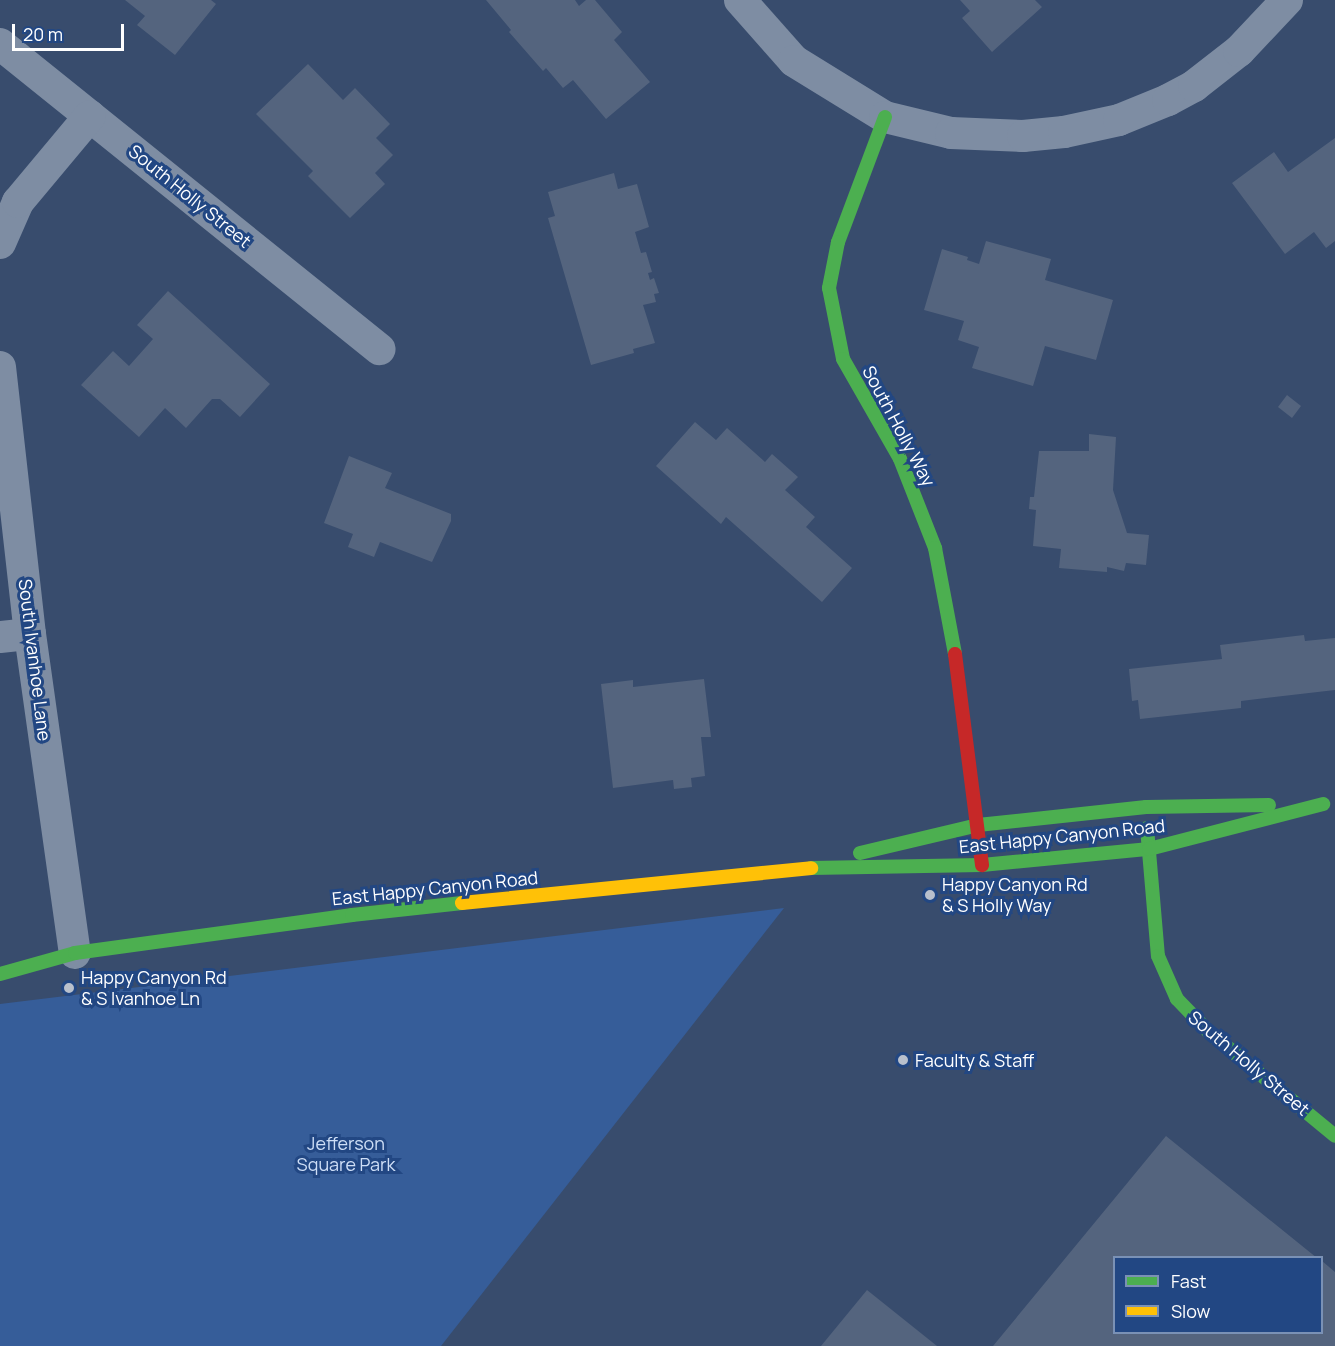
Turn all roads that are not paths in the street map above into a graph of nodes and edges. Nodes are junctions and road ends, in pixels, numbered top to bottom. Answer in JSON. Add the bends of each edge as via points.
{"nodes":[{"id":1,"x":740,"y":0,"type":"edge"},
{"id":2,"x":1287,"y":0,"type":"edge"},
{"id":3,"x":0,"y":44,"type":"edge"},
{"id":4,"x":90,"y":116,"type":"junction"},
{"id":5,"x":885,"y":117,"type":"junction"},
{"id":6,"x":0,"y":243,"type":"edge"},
{"id":7,"x":380,"y":349,"type":"dead end"},
{"id":8,"x":0,"y":367,"type":"edge"},
{"id":9,"x":15,"y":636,"type":"edge"},
{"id":10,"x":1329,"y":804,"type":"edge"},
{"id":11,"x":1146,"y":807,"type":"junction"},
{"id":12,"x":978,"y":825,"type":"junction"},
{"id":13,"x":1149,"y":849,"type":"junction"},
{"id":14,"x":982,"y":865,"type":"junction"},
{"id":15,"x":800,"y":868,"type":"junction"},
{"id":16,"x":32,"y":950,"type":"dead end"},
{"id":17,"x":75,"y":953,"type":"junction"},
{"id":18,"x":0,"y":974,"type":"edge"},
{"id":19,"x":1335,"y":1136,"type":"edge"}],
"edges":[{"from":1,"to":5,"type":"street","via":[[794,61]]},
{"from":2,"to":5,"type":"street","via":[[1239,51],[1194,86],[1119,120],[1023,136],[951,133]]},
{"from":3,"to":4,"type":"street","name":"South Holly Street"},
{"from":4,"to":6,"type":"street","via":[[18,202]]},
{"from":4,"to":7,"type":"street","name":"South Holly Street"},
{"from":5,"to":12,"type":"street","name":"South Holly Way","via":[[837,242],[829,288],[843,359],[900,459],[935,548],[951,621]]},
{"from":8,"to":9,"type":"street","name":"South Ivanhoe Lane"},
{"from":9,"to":17,"type":"street","name":"South Ivanhoe Lane"},
{"from":10,"to":11,"type":"street","name":"East Happy Canyon Road"},
{"from":10,"to":13,"type":"street","name":"East Happy Canyon Road"},
{"from":11,"to":12,"type":"street","name":"East Happy Canyon Road"},
{"from":11,"to":13,"type":"street","name":"South Holly Street"},
{"from":12,"to":14,"type":"street","name":"South Holly Way"},
{"from":12,"to":15,"type":"street","name":"East Happy Canyon Road"},
{"from":13,"to":14,"type":"street","name":"East Happy Canyon Road"},
{"from":13,"to":19,"type":"street","name":"South Holly Street","via":[[1158,956],[1177,999],[1209,1032]]},
{"from":14,"to":15,"type":"street","name":"East Happy Canyon Road"},
{"from":15,"to":17,"type":"street","name":"East Happy Canyon Road","via":[[352,915]]},
{"from":16,"to":17,"type":"street","name":"East Happy Canyon Road"},
{"from":17,"to":18,"type":"street","name":"East Happy Canyon Road"}]}
